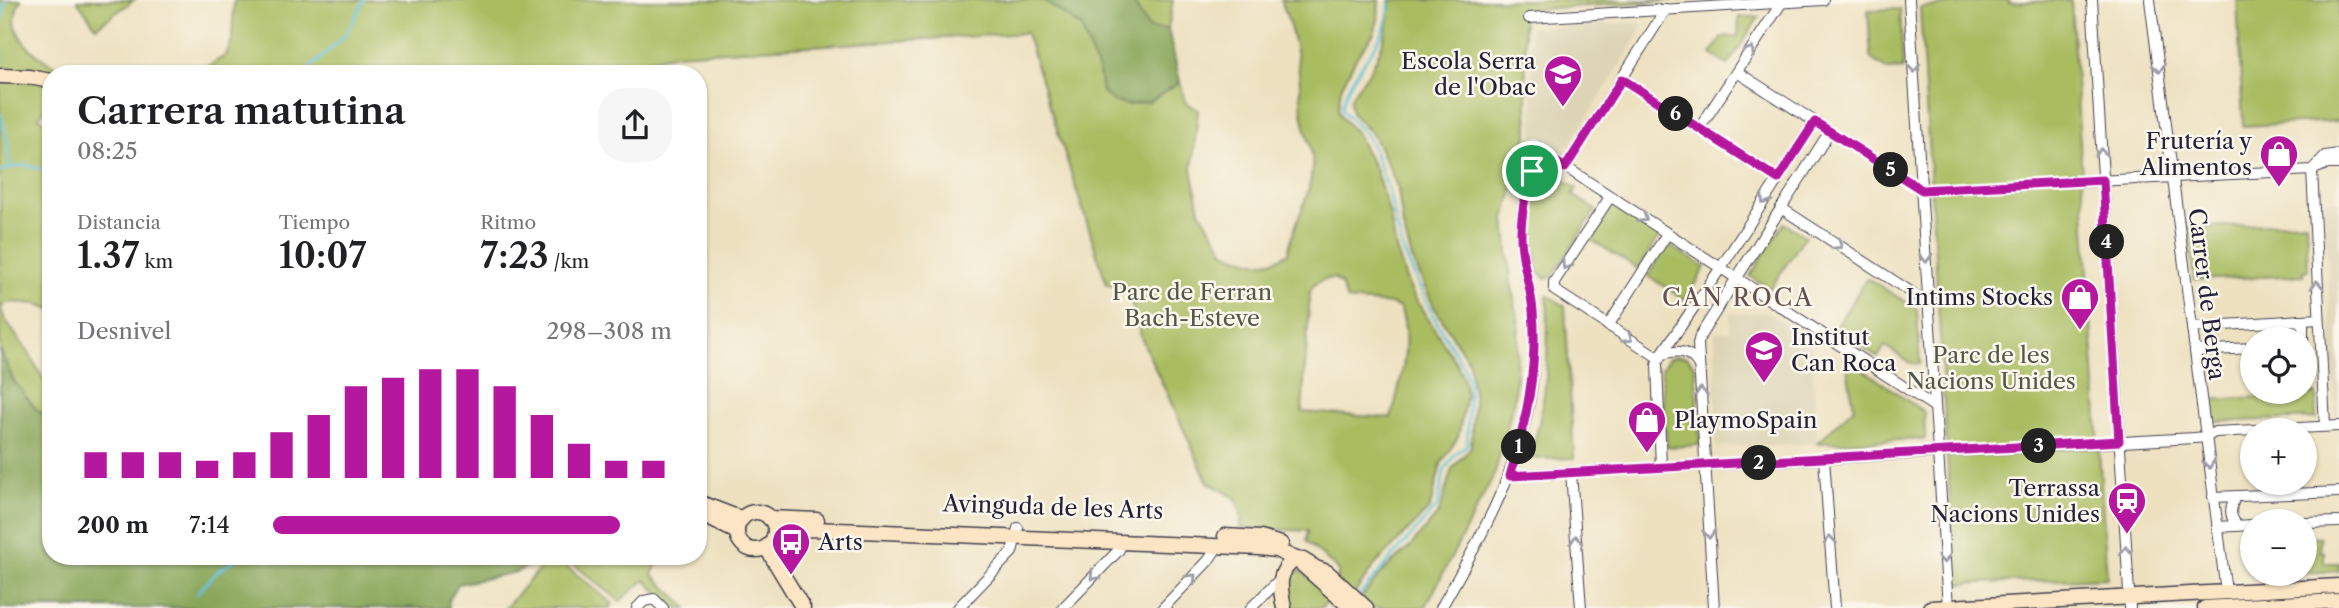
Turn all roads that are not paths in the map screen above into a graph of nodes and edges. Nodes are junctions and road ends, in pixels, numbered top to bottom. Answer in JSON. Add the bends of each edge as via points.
{"nodes":[{"id":1,"x":1823,"y":0,"type":"edge"},
{"id":2,"x":1909,"y":0,"type":"edge"},
{"id":3,"x":2092,"y":0,"type":"edge"},
{"id":4,"x":2150,"y":0,"type":"edge"},
{"id":5,"x":1782,"y":2,"type":"junction"},
{"id":6,"x":1667,"y":9,"type":"junction"},
{"id":7,"x":1529,"y":18,"type":"dead end"},
{"id":8,"x":1737,"y":72,"type":"junction"},
{"id":9,"x":0,"y":76,"type":"edge"},
{"id":10,"x":42,"y":79,"type":"edge"},
{"id":11,"x":1622,"y":79,"type":"junction"},
{"id":12,"x":1815,"y":122,"type":"junction"},
{"id":13,"x":1699,"y":129,"type":"junction"},
{"id":14,"x":1830,"y":131,"type":"junction"},
{"id":15,"x":2339,"y":154,"type":"edge"},
{"id":16,"x":1549,"y":157,"type":"junction"},
{"id":17,"x":2339,"y":164,"type":"edge"},
{"id":18,"x":1565,"y":168,"type":"junction"},
{"id":19,"x":2312,"y":170,"type":"junction"},
{"id":20,"x":2174,"y":177,"type":"junction"},
{"id":21,"x":1778,"y":179,"type":"junction"},
{"id":22,"x":2103,"y":180,"type":"junction"},
{"id":23,"x":1529,"y":185,"type":"junction"},
{"id":24,"x":1922,"y":190,"type":"junction"},
{"id":25,"x":1610,"y":197,"type":"junction"},
{"id":26,"x":1781,"y":208,"type":"junction"},
{"id":27,"x":1667,"y":234,"type":"junction"},
{"id":28,"x":1720,"y":269,"type":"junction"},
{"id":29,"x":1735,"y":279,"type":"junction"},
{"id":30,"x":1928,"y":303,"type":"junction"},
{"id":31,"x":2319,"y":319,"type":"junction"},
{"id":32,"x":2299,"y":320,"type":"junction"},
{"id":33,"x":2217,"y":325,"type":"junction"},
{"id":34,"x":1608,"y":326,"type":"junction"},
{"id":35,"x":2192,"y":327,"type":"junction"},
{"id":36,"x":2304,"y":327,"type":"edge"},
{"id":37,"x":2319,"y":344,"type":"joint"},
{"id":38,"x":2240,"y":348,"type":"edge"},
{"id":39,"x":2218,"y":349,"type":"junction"},
{"id":40,"x":2195,"y":351,"type":"junction"},
{"id":41,"x":1661,"y":356,"type":"junction"},
{"id":42,"x":1699,"y":367,"type":"junction"},
{"id":43,"x":1935,"y":407,"type":"junction"},
{"id":44,"x":2325,"y":426,"type":"junction"},
{"id":45,"x":2339,"y":426,"type":"edge"},
{"id":46,"x":2206,"y":437,"type":"junction"},
{"id":47,"x":2119,"y":441,"type":"junction"},
{"id":48,"x":1937,"y":452,"type":"junction"},
{"id":49,"x":1824,"y":459,"type":"junction"},
{"id":50,"x":1705,"y":466,"type":"junction"},
{"id":51,"x":1661,"y":467,"type":"junction"},
{"id":52,"x":1572,"y":472,"type":"junction"},
{"id":53,"x":1510,"y":476,"type":"junction"},
{"id":54,"x":2339,"y":492,"type":"edge"},
{"id":55,"x":2237,"y":496,"type":"junction"},
{"id":56,"x":2213,"y":497,"type":"junction"},
{"id":57,"x":707,"y":507,"type":"edge"},
{"id":58,"x":707,"y":516,"type":"edge"},
{"id":59,"x":769,"y":518,"type":"junction"},
{"id":60,"x":2339,"y":522,"type":"edge"},
{"id":61,"x":2317,"y":523,"type":"edge"},
{"id":62,"x":739,"y":525,"type":"junction"},
{"id":63,"x":2238,"y":526,"type":"joint"},
{"id":64,"x":2217,"y":527,"type":"junction"},
{"id":65,"x":1017,"y":533,"type":"junction"},
{"id":66,"x":770,"y":542,"type":"junction"},
{"id":67,"x":1123,"y":542,"type":"junction"},
{"id":68,"x":1218,"y":546,"type":"junction"},
{"id":69,"x":1287,"y":568,"type":"junction"},
{"id":70,"x":1331,"y":580,"type":"junction"},
{"id":71,"x":2339,"y":586,"type":"edge"},
{"id":72,"x":2226,"y":592,"type":"junction"},
{"id":73,"x":2339,"y":601,"type":"edge"},
{"id":74,"x":2129,"y":603,"type":"edge"},
{"id":75,"x":1948,"y":607,"type":"edge"},
{"id":76,"x":637,"y":608,"type":"edge"},
{"id":77,"x":663,"y":608,"type":"edge"},
{"id":78,"x":803,"y":608,"type":"edge"},
{"id":79,"x":958,"y":608,"type":"edge"},
{"id":80,"x":1063,"y":608,"type":"edge"},
{"id":81,"x":1163,"y":608,"type":"edge"},
{"id":82,"x":1251,"y":608,"type":"edge"},
{"id":83,"x":1284,"y":608,"type":"edge"},
{"id":84,"x":1351,"y":608,"type":"edge"},
{"id":85,"x":1366,"y":608,"type":"edge"},
{"id":86,"x":1441,"y":608,"type":"edge"},
{"id":87,"x":1581,"y":608,"type":"edge"},
{"id":88,"x":1714,"y":608,"type":"edge"},
{"id":89,"x":1835,"y":608,"type":"edge"},
{"id":90,"x":1930,"y":608,"type":"edge"},
{"id":91,"x":2205,"y":608,"type":"edge"}],
"edges":[{"from":1,"to":5,"type":"street"},
{"from":2,"to":24,"type":"street","one_way":true},
{"from":22,"to":3,"type":"street","one_way":true},
{"from":4,"to":20,"type":"street","name":"Carrer de Berga","one_way":true},
{"from":5,"to":6,"type":"street"},
{"from":8,"to":5,"type":"street","one_way":true},
{"from":6,"to":7,"type":"street"},
{"from":6,"to":11,"type":"street"},
{"from":8,"to":12,"type":"street"},
{"from":8,"to":13,"type":"street"},
{"from":9,"to":10,"type":"main road"},
{"from":11,"to":13,"type":"street"},
{"from":11,"to":18,"type":"street"},
{"from":12,"to":14,"type":"street"},
{"from":12,"to":21,"type":"street"},
{"from":13,"to":21,"type":"street"},
{"from":14,"to":24,"type":"street"},
{"from":14,"to":26,"type":"street"},
{"from":15,"to":19,"type":"street","via":[[2325,156]]},
{"from":16,"to":18,"type":"street"},
{"from":16,"to":23,"type":"street"},
{"from":16,"to":23,"type":"street","via":[[1533,146]]},
{"from":17,"to":19,"type":"street"},
{"from":18,"to":25,"type":"street"},
{"from":19,"to":20,"type":"street"},
{"from":31,"to":19,"type":"street","one_way":true},
{"from":20,"to":22,"type":"street"},
{"from":20,"to":35,"type":"street","name":"Carrer de Berga"},
{"from":21,"to":28,"type":"street","one_way":true},
{"from":22,"to":24,"type":"street"},
{"from":22,"to":47,"type":"street"},
{"from":23,"to":53,"type":"street","via":[[1521,239],[1533,307],[1533,373]]},
{"from":24,"to":30,"type":"street","one_way":true},
{"from":25,"to":27,"type":"street","one_way":true},
{"from":25,"to":34,"type":"street","one_way":true,"via":[[1554,282],[1555,292]]},
{"from":26,"to":29,"type":"street"},
{"from":26,"to":30,"type":"street","one_way":true},
{"from":27,"to":28,"type":"street"},
{"from":27,"to":34,"type":"street"},
{"from":28,"to":29,"type":"street"},
{"from":28,"to":41,"type":"street"},
{"from":29,"to":42,"type":"street","via":[[1700,336]]},
{"from":29,"to":43,"type":"street"},
{"from":30,"to":43,"type":"street"},
{"from":31,"to":32,"type":"street"},
{"from":31,"to":37,"type":"street"},
{"from":32,"to":33,"type":"street"},
{"from":32,"to":36,"type":"street"},
{"from":33,"to":35,"type":"street"},
{"from":33,"to":39,"type":"street","via":[[2213,337]]},
{"from":34,"to":41,"type":"street","one_way":true},
{"from":35,"to":40,"type":"street","name":"Carrer de Berga"},
{"from":37,"to":44,"type":"street"},
{"from":38,"to":39,"type":"street"},
{"from":39,"to":40,"type":"street"},
{"from":40,"to":46,"type":"street","name":"Carrer de Berga"},
{"from":41,"to":42,"type":"street","via":[[1686,353]]},
{"from":41,"to":51,"type":"street","via":[[1657,364]]},
{"from":50,"to":42,"type":"street","one_way":true},
{"from":43,"to":48,"type":"street"},
{"from":44,"to":45,"type":"street"},
{"from":44,"to":46,"type":"street","via":[[2215,432]]},
{"from":46,"to":47,"type":"street"},
{"from":46,"to":56,"type":"street","name":"Carrer de Berga","one_way":true},
{"from":47,"to":48,"type":"street"},
{"from":74,"to":47,"type":"street","one_way":true},
{"from":48,"to":49,"type":"street"},
{"from":48,"to":75,"type":"street","one_way":true},
{"from":49,"to":50,"type":"street"},
{"from":89,"to":49,"type":"street","one_way":true},
{"from":50,"to":51,"type":"street"},
{"from":50,"to":88,"type":"street","one_way":true},
{"from":51,"to":52,"type":"street"},
{"from":52,"to":53,"type":"street"},
{"from":87,"to":52,"type":"street","one_way":true},
{"from":53,"to":86,"type":"street"},
{"from":54,"to":55,"type":"street"},
{"from":55,"to":56,"type":"street"},
{"from":55,"to":63,"type":"street","via":[[2231,512]]},
{"from":56,"to":64,"type":"street","name":"Carrer de Berga"},
{"from":57,"to":62,"type":"main road"},
{"from":58,"to":62,"type":"main road"},
{"from":59,"to":62,"type":"main road","via":[[755,512]]},
{"from":59,"to":65,"type":"main road","name":"Avinguda de les Arts"},
{"from":59,"to":66,"type":"main road","via":[[774,526]]},
{"from":60,"to":61,"type":"street"},
{"from":62,"to":66,"type":"main road","via":[[739,540],[748,548],[757,550]]},
{"from":63,"to":64,"type":"street"},
{"from":64,"to":72,"type":"street","name":"Carrer de Berga"},
{"from":65,"to":66,"type":"main road","name":"Avinguda de les Arts","via":[[814,529],[783,531]]},
{"from":65,"to":67,"type":"main road","name":"Avinguda de les Arts"},
{"from":65,"to":70,"type":"main road","name":"Avinguda de les Arts","via":[[1260,538],[1304,554]]},
{"from":65,"to":79,"type":"street","via":[[1012,552]]},
{"from":66,"to":78,"type":"main road"},
{"from":67,"to":68,"type":"main road","name":"Avinguda de les Arts"},
{"from":67,"to":80,"type":"street","one_way":true},
{"from":68,"to":69,"type":"main road","name":"Avinguda de les Arts","via":[[1285,553]]},
{"from":81,"to":68,"type":"street","one_way":true},
{"from":69,"to":70,"type":"main road"},
{"from":69,"to":82,"type":"street"},
{"from":69,"to":83,"type":"main road"},
{"from":70,"to":84,"type":"main road"},
{"from":70,"to":85,"type":"main road"},
{"from":71,"to":72,"type":"main road"},
{"from":72,"to":74,"type":"main road"},
{"from":73,"to":91,"type":"main road"},
{"from":74,"to":75,"type":"main road"},
{"from":75,"to":90,"type":"main road"},
{"from":76,"to":77,"type":"street","via":[[654,599]]}]}
